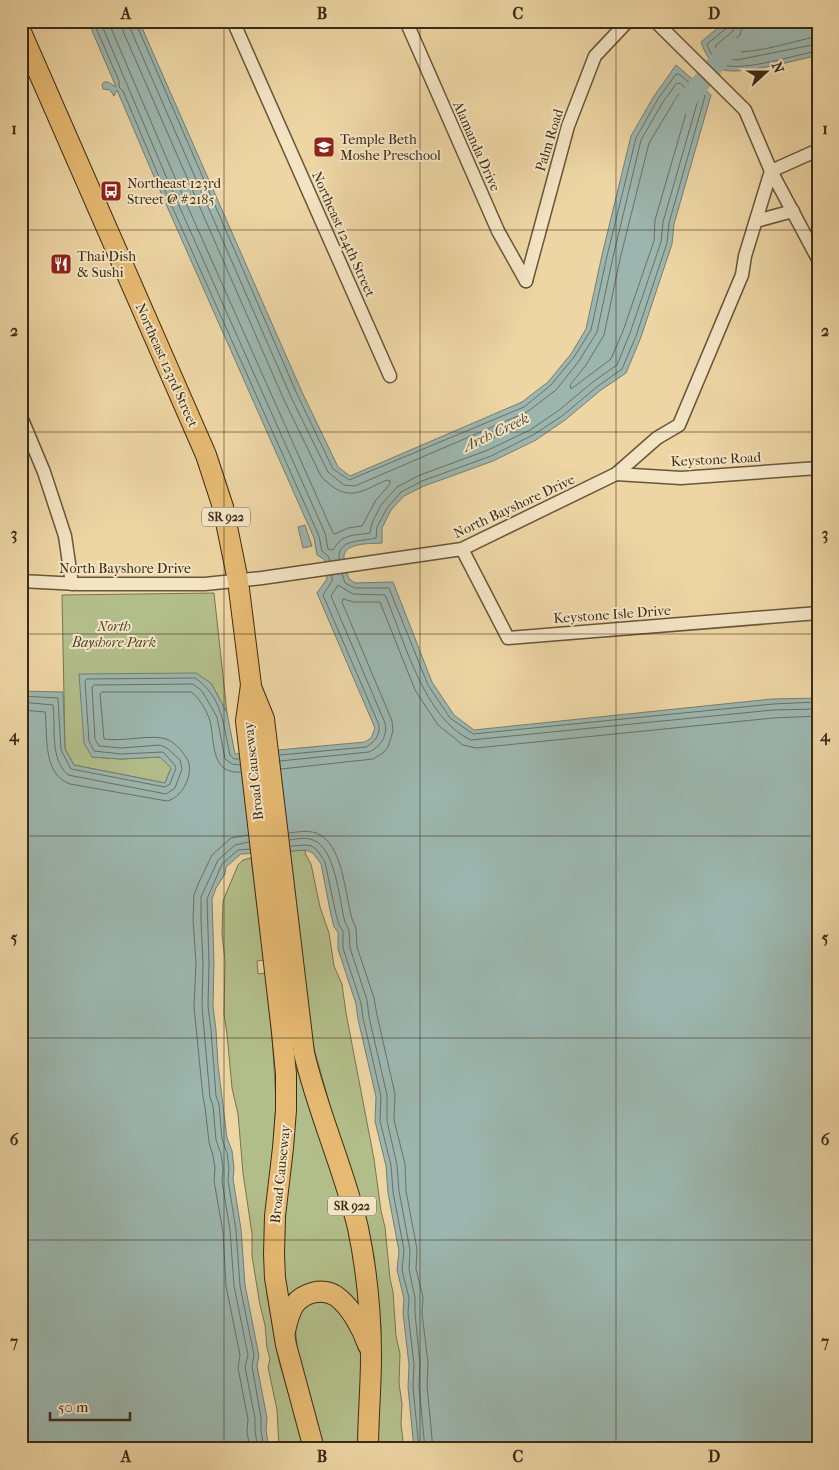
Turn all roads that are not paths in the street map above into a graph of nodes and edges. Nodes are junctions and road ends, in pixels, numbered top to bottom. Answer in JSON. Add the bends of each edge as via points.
{"nodes":[{"id":1,"x":233,"y":21,"type":"edge"},
{"id":2,"x":406,"y":21,"type":"edge"},
{"id":3,"x":628,"y":21,"type":"edge"},
{"id":4,"x":655,"y":21,"type":"edge"},
{"id":5,"x":21,"y":32,"type":"edge"},
{"id":6,"x":818,"y":150,"type":"edge"},
{"id":7,"x":771,"y":171,"type":"junction"},
{"id":8,"x":793,"y":211,"type":"junction"},
{"id":9,"x":756,"y":221,"type":"junction"},
{"id":10,"x":818,"y":259,"type":"edge"},
{"id":11,"x":526,"y":281,"type":"joint"},
{"id":12,"x":390,"y":376,"type":"dead end"},
{"id":13,"x":21,"y":417,"type":"edge"},
{"id":14,"x":818,"y":468,"type":"edge"},
{"id":15,"x":616,"y":474,"type":"junction"},
{"id":16,"x":462,"y":549,"type":"junction"},
{"id":17,"x":21,"y":581,"type":"edge"},
{"id":18,"x":238,"y":581,"type":"junction"},
{"id":19,"x":72,"y":584,"type":"junction"},
{"id":20,"x":818,"y":613,"type":"edge"},
{"id":21,"x":251,"y":685,"type":"joint"},
{"id":22,"x":272,"y":868,"type":"junction"},
{"id":23,"x":284,"y":1334,"type":"junction"},
{"id":24,"x":371,"y":1351,"type":"junction"},
{"id":25,"x":314,"y":1449,"type":"edge"},
{"id":26,"x":368,"y":1449,"type":"edge"}],
"edges":[{"from":1,"to":12,"type":"street","name":"Northeast 124th Street"},
{"from":2,"to":11,"type":"street","name":"Alamanda Drive","via":[[498,231]]},
{"from":3,"to":11,"type":"street","name":"Palm Road","via":[[596,56],[568,126]]},
{"from":4,"to":7,"type":"street","via":[[745,110]]},
{"from":5,"to":18,"type":"main road","name":"Northeast 123rd Street","number":"SR 922","via":[[211,468],[229,532]]},
{"from":6,"to":7,"type":"street"},
{"from":7,"to":8,"type":"street"},
{"from":7,"to":9,"type":"street","name":"North Bayshore Drive"},
{"from":8,"to":9,"type":"street"},
{"from":8,"to":10,"type":"street"},
{"from":9,"to":15,"type":"street","name":"North Bayshore Drive","via":[[742,274],[679,425],[657,438]]},
{"from":13,"to":19,"type":"street","via":[[65,536]]},
{"from":14,"to":15,"type":"street","name":"Keystone Road","via":[[681,478]]},
{"from":15,"to":16,"type":"street","name":"North Bayshore Drive"},
{"from":16,"to":18,"type":"street","name":"North Bayshore Drive"},
{"from":16,"to":20,"type":"street","name":"Keystone Isle Drive","via":[[508,638]]},
{"from":17,"to":19,"type":"street","name":"North Bayshore Drive"},
{"from":18,"to":19,"type":"street","name":"North Bayshore Drive"},
{"from":18,"to":21,"type":"main road","name":"Northeast 123rd Street","number":"SR 922"},
{"from":21,"to":22,"type":"main road","name":"Broad Causeway","number":"SR 922","via":[[246,721],[257,742]]},
{"from":22,"to":23,"type":"main road","name":"Broad Causeway","number":"SR 922","via":[[286,1074],[285,1127],[274,1254],[277,1299]]},
{"from":22,"to":24,"type":"main road","name":"Broad Causeway","number":"SR 922","via":[[304,1053],[358,1229],[368,1293]]},
{"from":23,"to":24,"type":"main road","via":[[291,1311],[298,1301],[310,1294],[325,1292],[344,1303]]},
{"from":23,"to":25,"type":"main road","name":"Broad Causeway","number":"SR 922"},
{"from":24,"to":26,"type":"main road","name":"Broad Causeway","number":"SR 922"}]}
